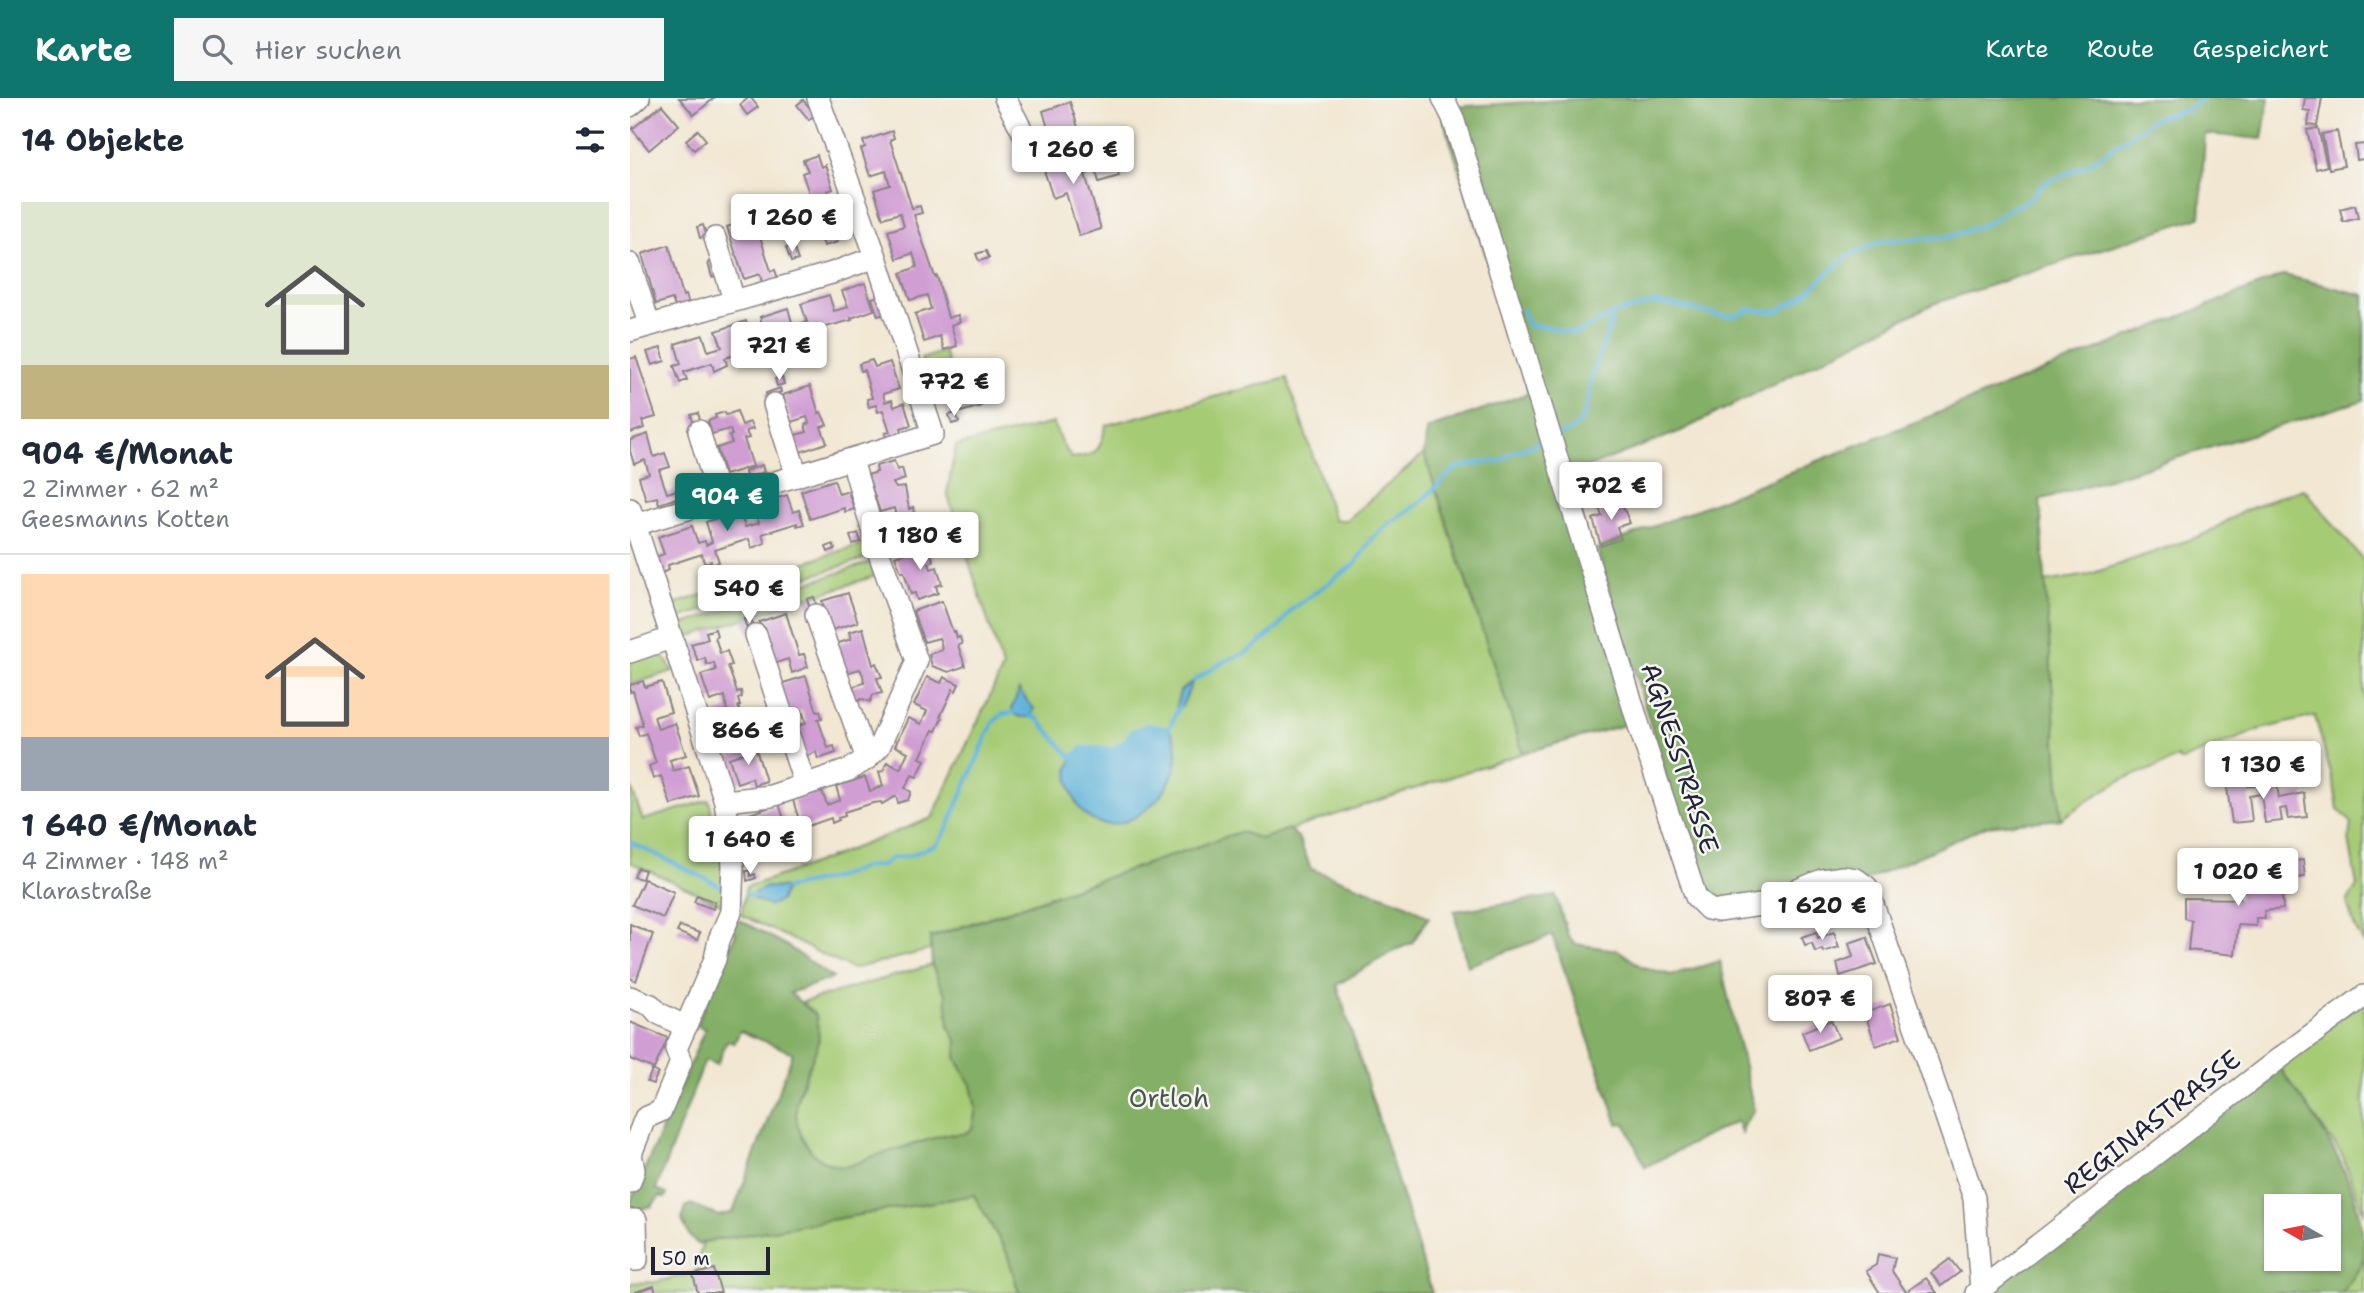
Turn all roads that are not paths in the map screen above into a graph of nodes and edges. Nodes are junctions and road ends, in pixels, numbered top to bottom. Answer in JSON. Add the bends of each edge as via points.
{"nodes":[{"id":1,"x":639,"y":98,"type":"edge"},
{"id":2,"x":818,"y":98,"type":"edge"},
{"id":3,"x":1004,"y":98,"type":"edge"},
{"id":4,"x":1443,"y":98,"type":"edge"},
{"id":5,"x":630,"y":106,"type":"edge"},
{"id":6,"x":1078,"y":141,"type":"dead end"},
{"id":7,"x":715,"y":237,"type":"dead end"},
{"id":8,"x":876,"y":257,"type":"junction"},
{"id":9,"x":630,"y":264,"type":"edge"},
{"id":10,"x":734,"y":300,"type":"junction"},
{"id":11,"x":640,"y":328,"type":"edge"},
{"id":12,"x":774,"y":404,"type":"dead end"},
{"id":13,"x":699,"y":431,"type":"dead end"},
{"id":14,"x":852,"y":460,"type":"junction"},
{"id":15,"x":797,"y":476,"type":"junction"},
{"id":16,"x":719,"y":500,"type":"junction"},
{"id":17,"x":632,"y":517,"type":"edge"},
{"id":18,"x":816,"y":615,"type":"dead end"},
{"id":19,"x":756,"y":635,"type":"dead end"},
{"id":20,"x":671,"y":638,"type":"junction"},
{"id":21,"x":630,"y":652,"type":"edge"},
{"id":22,"x":867,"y":760,"type":"junction"},
{"id":23,"x":805,"y":785,"type":"junction"},
{"id":24,"x":725,"y":801,"type":"junction"},
{"id":25,"x":2364,"y":996,"type":"edge"},
{"id":26,"x":630,"y":998,"type":"edge"},
{"id":27,"x":686,"y":1027,"type":"junction"},
{"id":28,"x":630,"y":1182,"type":"edge"},
{"id":29,"x":630,"y":1220,"type":"edge"},
{"id":30,"x":630,"y":1260,"type":"edge"},
{"id":31,"x":1978,"y":1292,"type":"edge"}],
"edges":[{"from":1,"to":5,"type":"street"},
{"from":2,"to":8,"type":"street"},
{"from":3,"to":6,"type":"street","via":[[1027,140],[1050,149]]},
{"from":4,"to":31,"type":"street","name":"AGNESSTRASSE","via":[[1696,897],[1708,909],[1718,911],[1761,905],[1822,880],[1856,879],[1867,887],[1974,1198]]},
{"from":7,"to":10,"type":"street"},
{"from":8,"to":10,"type":"street"},
{"from":8,"to":14,"type":"street","via":[[933,435]]},
{"from":9,"to":11,"type":"street"},
{"from":10,"to":11,"type":"street"},
{"from":12,"to":15,"type":"street"},
{"from":13,"to":16,"type":"street"},
{"from":14,"to":15,"type":"street"},
{"from":14,"to":22,"type":"street","via":[[916,661],[879,747]]},
{"from":15,"to":16,"type":"street"},
{"from":16,"to":17,"type":"street"},
{"from":17,"to":20,"type":"street"},
{"from":18,"to":22,"type":"street"},
{"from":19,"to":23,"type":"street"},
{"from":20,"to":21,"type":"street"},
{"from":20,"to":24,"type":"street"},
{"from":22,"to":23,"type":"street"},
{"from":23,"to":24,"type":"street","via":[[772,796]]},
{"from":24,"to":27,"type":"street","via":[[733,865],[731,912]]},
{"from":25,"to":31,"type":"street","name":"REGINASTRASSE"},
{"from":26,"to":27,"type":"street"},
{"from":27,"to":28,"type":"street","via":[[676,1049],[681,1062],[661,1111],[645,1118],[631,1154],[634,1170]]},
{"from":29,"to":30,"type":"street","via":[[636,1220],[637,1260]]}]}
